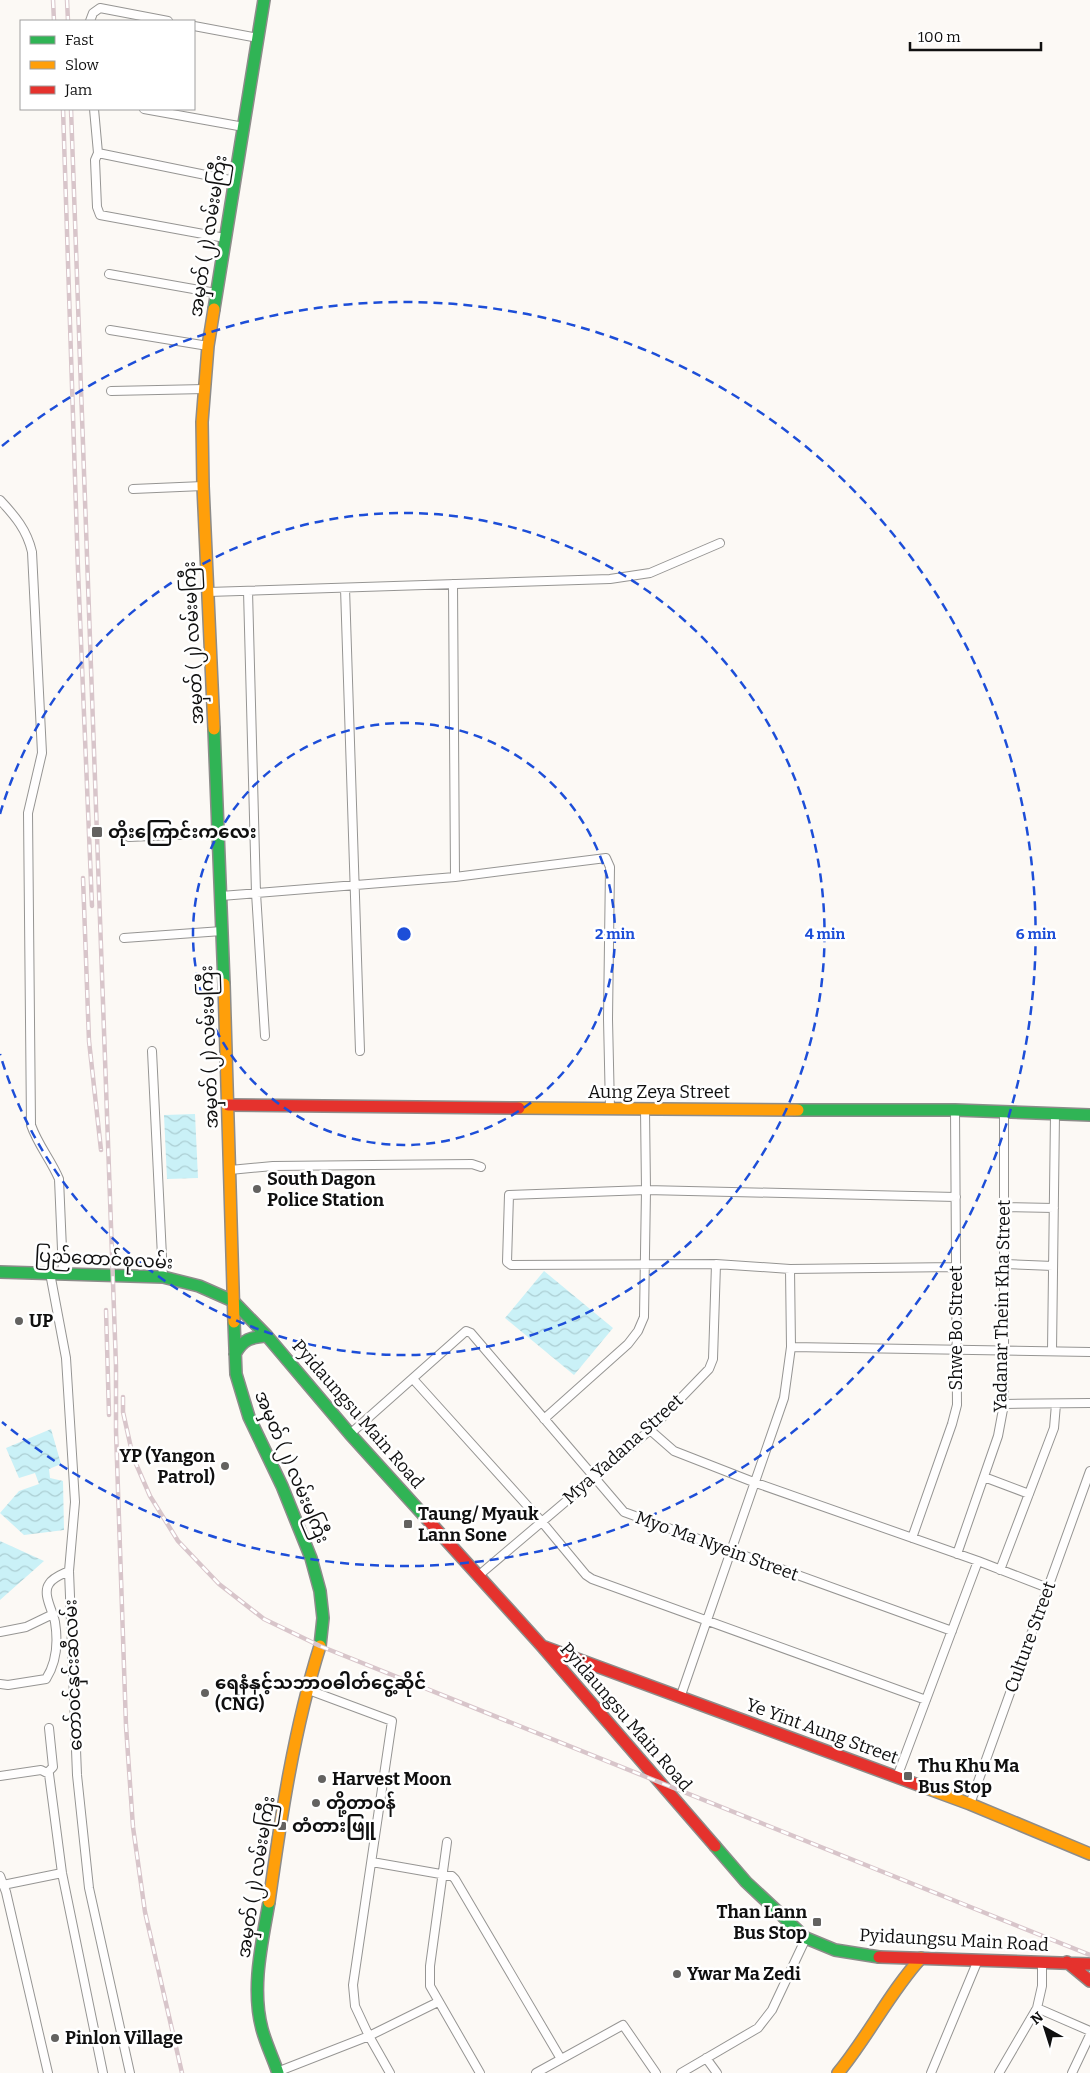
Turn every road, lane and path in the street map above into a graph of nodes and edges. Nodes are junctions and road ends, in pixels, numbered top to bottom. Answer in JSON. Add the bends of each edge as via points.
{"nodes":[{"id":1,"x":264,"y":0,"type":"edge"},
{"id":2,"x":90,"y":20,"type":"edge"},
{"id":3,"x":163,"y":20,"type":"edge"},
{"id":4,"x":195,"y":26,"type":"edge"},
{"id":5,"x":258,"y":38,"type":"junction"},
{"id":6,"x":94,"y":110,"type":"edge"},
{"id":7,"x":150,"y":110,"type":"edge"},
{"id":8,"x":244,"y":127,"type":"junction"},
{"id":9,"x":98,"y":153,"type":"junction"},
{"id":10,"x":235,"y":181,"type":"junction"},
{"id":11,"x":226,"y":238,"type":"junction"},
{"id":12,"x":109,"y":274,"type":"dead end"},
{"id":13,"x":216,"y":293,"type":"junction"},
{"id":14,"x":110,"y":330,"type":"dead end"},
{"id":15,"x":208,"y":346,"type":"junction"},
{"id":16,"x":205,"y":389,"type":"junction"},
{"id":17,"x":111,"y":391,"type":"dead end"},
{"id":18,"x":203,"y":486,"type":"junction"},
{"id":19,"x":133,"y":489,"type":"dead end"},
{"id":20,"x":0,"y":500,"type":"edge"},
{"id":21,"x":720,"y":544,"type":"dead end"},
{"id":22,"x":453,"y":584,"type":"junction"},
{"id":23,"x":345,"y":588,"type":"junction"},
{"id":24,"x":248,"y":590,"type":"junction"},
{"id":25,"x":208,"y":592,"type":"junction"},
{"id":26,"x":219,"y":832,"type":"junction"},
{"id":27,"x":128,"y":838,"type":"dead end"},
{"id":28,"x":455,"y":877,"type":"junction"},
{"id":29,"x":353,"y":885,"type":"junction"},
{"id":30,"x":256,"y":893,"type":"junction"},
{"id":31,"x":221,"y":896,"type":"junction"},
{"id":32,"x":222,"y":931,"type":"junction"},
{"id":33,"x":124,"y":938,"type":"dead end"},
{"id":34,"x":265,"y":1036,"type":"dead end"},
{"id":35,"x":152,"y":1051,"type":"dead end"},
{"id":36,"x":360,"y":1052,"type":"dead end"},
{"id":37,"x":228,"y":1105,"type":"junction"},
{"id":38,"x":610,"y":1109,"type":"junction"},
{"id":39,"x":645,"y":1110,"type":"junction"},
{"id":40,"x":955,"y":1110,"type":"junction"},
{"id":41,"x":1004,"y":1111,"type":"junction"},
{"id":42,"x":1055,"y":1114,"type":"junction"},
{"id":43,"x":1090,"y":1115,"type":"edge"},
{"id":44,"x":481,"y":1167,"type":"dead end"},
{"id":45,"x":230,"y":1170,"type":"junction"},
{"id":46,"x":646,"y":1190,"type":"junction"},
{"id":47,"x":956,"y":1197,"type":"junction"},
{"id":48,"x":1004,"y":1206,"type":"junction"},
{"id":49,"x":1054,"y":1208,"type":"junction"},
{"id":50,"x":646,"y":1264,"type":"junction"},
{"id":51,"x":716,"y":1264,"type":"junction"},
{"id":52,"x":1004,"y":1264,"type":"junction"},
{"id":53,"x":1053,"y":1266,"type":"junction"},
{"id":54,"x":956,"y":1267,"type":"junction"},
{"id":55,"x":790,"y":1269,"type":"junction"},
{"id":56,"x":0,"y":1272,"type":"edge"},
{"id":57,"x":50,"y":1273,"type":"junction"},
{"id":58,"x":63,"y":1273,"type":"junction"},
{"id":59,"x":163,"y":1278,"type":"junction"},
{"id":60,"x":233,"y":1301,"type":"junction"},
{"id":61,"x":267,"y":1336,"type":"junction"},
{"id":62,"x":791,"y":1347,"type":"junction"},
{"id":63,"x":957,"y":1349,"type":"junction"},
{"id":64,"x":1005,"y":1350,"type":"junction"},
{"id":65,"x":1052,"y":1351,"type":"junction"},
{"id":66,"x":1090,"y":1352,"type":"edge"},
{"id":67,"x":234,"y":1354,"type":"junction"},
{"id":68,"x":413,"y":1378,"type":"junction"},
{"id":69,"x":1004,"y":1404,"type":"junction"},
{"id":70,"x":1056,"y":1404,"type":"junction"},
{"id":71,"x":1090,"y":1404,"type":"edge"},
{"id":72,"x":544,"y":1419,"type":"junction"},
{"id":73,"x":650,"y":1430,"type":"junction"},
{"id":74,"x":350,"y":1434,"type":"junction"},
{"id":75,"x":1090,"y":1471,"type":"edge"},
{"id":76,"x":595,"y":1477,"type":"junction"},
{"id":77,"x":984,"y":1477,"type":"junction"},
{"id":78,"x":756,"y":1483,"type":"junction"},
{"id":79,"x":1029,"y":1494,"type":"junction"},
{"id":80,"x":542,"y":1522,"type":"junction"},
{"id":81,"x":912,"y":1538,"type":"junction"},
{"id":82,"x":730,"y":1552,"type":"junction"},
{"id":83,"x":958,"y":1554,"type":"junction"},
{"id":84,"x":978,"y":1561,"type":"junction"},
{"id":85,"x":1000,"y":1570,"type":"junction"},
{"id":86,"x":69,"y":1571,"type":"junction"},
{"id":87,"x":478,"y":1576,"type":"junction"},
{"id":88,"x":1048,"y":1588,"type":"junction"},
{"id":89,"x":53,"y":1614,"type":"junction"},
{"id":90,"x":706,"y":1620,"type":"junction"},
{"id":91,"x":952,"y":1631,"type":"junction"},
{"id":92,"x":0,"y":1632,"type":"edge"},
{"id":93,"x":541,"y":1646,"type":"junction"},
{"id":94,"x":0,"y":1684,"type":"edge"},
{"id":95,"x":306,"y":1689,"type":"junction"},
{"id":96,"x":680,"y":1698,"type":"junction"},
{"id":97,"x":926,"y":1700,"type":"junction"},
{"id":98,"x":49,"y":1728,"type":"dead end"},
{"id":99,"x":48,"y":1772,"type":"junction"},
{"id":100,"x":0,"y":1776,"type":"edge"},
{"id":101,"x":897,"y":1777,"type":"junction"},
{"id":102,"x":970,"y":1804,"type":"junction"},
{"id":103,"x":447,"y":1842,"type":"dead end"},
{"id":104,"x":1090,"y":1854,"type":"edge"},
{"id":105,"x":372,"y":1862,"type":"junction"},
{"id":106,"x":62,"y":1873,"type":"junction"},
{"id":107,"x":443,"y":1875,"type":"junction"},
{"id":108,"x":0,"y":1876,"type":"edge"},
{"id":109,"x":3,"y":1885,"type":"junction"},
{"id":110,"x":806,"y":1938,"type":"junction"},
{"id":111,"x":921,"y":1958,"type":"junction"},
{"id":112,"x":978,"y":1960,"type":"junction"},
{"id":113,"x":1042,"y":1962,"type":"junction"},
{"id":114,"x":1067,"y":1962,"type":"junction"},
{"id":115,"x":1090,"y":1964,"type":"edge"},
{"id":116,"x":1090,"y":1981,"type":"edge"},
{"id":117,"x":438,"y":2002,"type":"junction"},
{"id":118,"x":1037,"y":2008,"type":"junction"},
{"id":119,"x":1090,"y":2031,"type":"edge"},
{"id":120,"x":1090,"y":2035,"type":"edge"},
{"id":121,"x":369,"y":2036,"type":"junction"},
{"id":122,"x":706,"y":2058,"type":"junction"},
{"id":123,"x":561,"y":2059,"type":"junction"},
{"id":124,"x":48,"y":2073,"type":"edge"},
{"id":125,"x":103,"y":2073,"type":"edge"},
{"id":126,"x":130,"y":2073,"type":"edge"},
{"id":127,"x":278,"y":2073,"type":"edge"},
{"id":128,"x":390,"y":2073,"type":"edge"},
{"id":129,"x":480,"y":2073,"type":"edge"},
{"id":130,"x":536,"y":2073,"type":"edge"},
{"id":131,"x":656,"y":2073,"type":"edge"},
{"id":132,"x":681,"y":2073,"type":"edge"},
{"id":133,"x":717,"y":2073,"type":"edge"},
{"id":134,"x":838,"y":2073,"type":"edge"},
{"id":135,"x":931,"y":2073,"type":"edge"},
{"id":136,"x":999,"y":2073,"type":"edge"},
{"id":137,"x":1072,"y":2073,"type":"edge"}],
"edges":[{"from":1,"to":5,"type":"main road","name":"အမှတ် (၂) လမ်းမကြီး"},
{"from":2,"to":3,"type":"street","via":[[100,8]]},
{"from":4,"to":5,"type":"street"},
{"from":5,"to":8,"type":"main road","name":"အမှတ် (၂) လမ်းမကြီး"},
{"from":6,"to":9,"type":"street"},
{"from":7,"to":8,"type":"street"},
{"from":8,"to":10,"type":"main road","name":"အမှတ် (၂) လမ်းမကြီး"},
{"from":9,"to":10,"type":"street"},
{"from":9,"to":11,"type":"street","via":[[95,160],[100,215]]},
{"from":10,"to":11,"type":"main road","name":"အမှတ် (၂) လမ်းမကြီး"},
{"from":11,"to":13,"type":"main road","name":"အမှတ် (၂) လမ်းမကြီး"},
{"from":12,"to":13,"type":"street"},
{"from":13,"to":15,"type":"main road","name":"အမှတ် (၂) လမ်းမကြီး"},
{"from":14,"to":15,"type":"street"},
{"from":15,"to":16,"type":"main road","name":"အမှတ် (၂) လမ်းမကြီး"},
{"from":16,"to":17,"type":"street"},
{"from":16,"to":18,"type":"main road","name":"အမှတ် (၂) လမ်းမကြီး"},
{"from":18,"to":19,"type":"street"},
{"from":18,"to":25,"type":"main road","name":"အမှတ် (၂) လမ်းမကြီး"},
{"from":20,"to":58,"type":"street","via":[[17,518],[32,552],[42,753],[28,813],[31,1125],[59,1179]]},
{"from":21,"to":22,"type":"street","via":[[650,572],[610,579]]},
{"from":22,"to":23,"type":"street"},
{"from":22,"to":28,"type":"street"},
{"from":23,"to":24,"type":"street"},
{"from":23,"to":29,"type":"street"},
{"from":24,"to":25,"type":"street"},
{"from":24,"to":30,"type":"street"},
{"from":25,"to":26,"type":"main road","name":"အမှတ် (၂) လမ်းမကြီး"},
{"from":26,"to":27,"type":"street"},
{"from":26,"to":31,"type":"main road","name":"အမှတ် (၂) လမ်းမကြီး"},
{"from":28,"to":29,"type":"street"},
{"from":28,"to":38,"type":"street","via":[[598,858],[609,861]]},
{"from":29,"to":30,"type":"street"},
{"from":29,"to":36,"type":"street"},
{"from":30,"to":31,"type":"street"},
{"from":30,"to":34,"type":"street"},
{"from":31,"to":32,"type":"main road","name":"အမှတ် (၂) လမ်းမကြီး"},
{"from":32,"to":33,"type":"street"},
{"from":32,"to":37,"type":"main road","name":"အမှတ် (၂) လမ်းမကြီး"},
{"from":35,"to":59,"type":"street"},
{"from":37,"to":38,"type":"main road","name":"Aung Zeya Street"},
{"from":37,"to":45,"type":"main road","name":"အမှတ် (၂) လမ်းမကြီး"},
{"from":38,"to":39,"type":"main road","name":"Aung Zeya Street"},
{"from":39,"to":40,"type":"main road","name":"Aung Zeya Street"},
{"from":39,"to":46,"type":"street"},
{"from":40,"to":41,"type":"main road","name":"Aung Zeya Street"},
{"from":40,"to":47,"type":"street","name":"Shwe Bo Street"},
{"from":41,"to":42,"type":"main road","name":"Aung Zeya Street"},
{"from":41,"to":48,"type":"street","name":"Yadanar Thein Kha Street"},
{"from":42,"to":43,"type":"main road","name":"Aung Zeya Street"},
{"from":42,"to":49,"type":"street"},
{"from":44,"to":45,"type":"street","via":[[472,1164],[292,1165]]},
{"from":45,"to":60,"type":"main road","name":"အမှတ် (၂) လမ်းမကြီး"},
{"from":46,"to":47,"type":"street"},
{"from":46,"to":50,"type":"street"},
{"from":46,"to":50,"type":"street","via":[[508,1195],[507,1262],[511,1265]]},
{"from":47,"to":54,"type":"street","name":"Shwe Bo Street"},
{"from":48,"to":49,"type":"street"},
{"from":48,"to":52,"type":"street","name":"Yadanar Thein Kha Street"},
{"from":49,"to":53,"type":"street"},
{"from":50,"to":51,"type":"street"},
{"from":50,"to":72,"type":"street","via":[[644,1316],[638,1331],[628,1344]]},
{"from":51,"to":55,"type":"street"},
{"from":51,"to":73,"type":"street","name":"Mya Yadana Street","via":[[712,1363]]},
{"from":52,"to":53,"type":"street"},
{"from":52,"to":64,"type":"street","name":"Yadanar Thein Kha Street"},
{"from":53,"to":65,"type":"street"},
{"from":54,"to":55,"type":"street"},
{"from":54,"to":63,"type":"street","name":"Shwe Bo Street"},
{"from":55,"to":62,"type":"street"},
{"from":56,"to":57,"type":"main road","name":"ပြည်ထောင်စုလမ်း"},
{"from":57,"to":58,"type":"main road","name":"ပြည်ထောင်စုလမ်း"},
{"from":57,"to":86,"type":"street","name":"တော်ဝင်နှင်းဆီလမ်း","via":[[66,1358],[75,1502]]},
{"from":58,"to":59,"type":"main road","name":"ပြည်ထောင်စုလမ်း"},
{"from":59,"to":60,"type":"main road","name":"ပြည်ထောင်စုလမ်း","via":[[188,1282]]},
{"from":60,"to":61,"type":"main road","name":"Pyidaungsu Main Road"},
{"from":60,"to":67,"type":"main road","name":"အမှတ် (၂) လမ်းမကြီး"},
{"from":61,"to":67,"type":"main road","via":[[247,1337]]},
{"from":61,"to":74,"type":"main road","name":"Pyidaungsu Main Road"},
{"from":62,"to":63,"type":"street"},
{"from":62,"to":78,"type":"street","via":[[784,1398]]},
{"from":63,"to":64,"type":"street"},
{"from":63,"to":81,"type":"street","name":"Shwe Bo Street","via":[[957,1405]]},
{"from":64,"to":65,"type":"street"},
{"from":64,"to":69,"type":"street","name":"Yadanar Thein Kha Street"},
{"from":65,"to":66,"type":"street"},
{"from":67,"to":95,"type":"main road","name":"အမှတ် (၂) လမ်းမကြီး","via":[[236,1374],[249,1417],[309,1552],[320,1591],[320,1646]]},
{"from":68,"to":72,"type":"street","name":"Myo Ma Nyein Street","via":[[466,1331]]},
{"from":68,"to":74,"type":"street"},
{"from":68,"to":80,"type":"street"},
{"from":69,"to":70,"type":"street"},
{"from":69,"to":77,"type":"street","name":"Yadanar Thein Kha Street","via":[[998,1436]]},
{"from":70,"to":71,"type":"street"},
{"from":70,"to":79,"type":"street","via":[[1054,1428]]},
{"from":72,"to":76,"type":"street","name":"Myo Ma Nyein Street"},
{"from":73,"to":76,"type":"street","name":"Mya Yadana Street"},
{"from":73,"to":78,"type":"street","via":[[674,1451]]},
{"from":74,"to":87,"type":"main road","name":"Pyidaungsu Main Road"},
{"from":75,"to":88,"type":"street","name":"Culture Street"},
{"from":76,"to":80,"type":"street","name":"Mya Yadana Street"},
{"from":76,"to":82,"type":"street","name":"Myo Ma Nyein Street","via":[[624,1512]]},
{"from":77,"to":79,"type":"street"},
{"from":77,"to":83,"type":"street","name":"Yadanar Thein Kha Street"},
{"from":78,"to":81,"type":"street"},
{"from":78,"to":82,"type":"street"},
{"from":79,"to":85,"type":"street"},
{"from":80,"to":87,"type":"street","name":"Mya Yadana Street"},
{"from":80,"to":90,"type":"street","via":[[586,1575]]},
{"from":81,"to":83,"type":"street"},
{"from":82,"to":90,"type":"street"},
{"from":82,"to":91,"type":"street","name":"Myo Ma Nyein Street"},
{"from":83,"to":84,"type":"street"},
{"from":84,"to":85,"type":"street"},
{"from":84,"to":91,"type":"street"},
{"from":85,"to":88,"type":"street"},
{"from":86,"to":89,"type":"street","via":[[49,1584],[47,1594]]},
{"from":86,"to":126,"type":"street","name":"တော်ဝင်နှင်းဆီလမ်း","via":[[77,1775],[89,1888]]},
{"from":87,"to":93,"type":"main road","name":"Pyidaungsu Main Road"},
{"from":88,"to":102,"type":"street","name":"Culture Street"},
{"from":89,"to":92,"type":"street","via":[[26,1627]]},
{"from":89,"to":94,"type":"street","via":[[56,1652],[54,1668],[46,1679]]},
{"from":90,"to":96,"type":"street"},
{"from":90,"to":97,"type":"street"},
{"from":91,"to":97,"type":"street"},
{"from":93,"to":96,"type":"main road","name":"Ye Yint Aung Street"},
{"from":93,"to":110,"type":"main road","name":"Pyidaungsu Main Road","via":[[746,1882]]},
{"from":95,"to":105,"type":"street","via":[[392,1721]]},
{"from":95,"to":127,"type":"main road","name":"အမှတ် (၂) လမ်းမကြီး","via":[[279,1832],[259,1966],[262,2028]]},
{"from":96,"to":101,"type":"main road","name":"Ye Yint Aung Street"},
{"from":97,"to":101,"type":"street"},
{"from":98,"to":99,"type":"street","via":[[53,1768]]},
{"from":99,"to":100,"type":"street"},
{"from":99,"to":106,"type":"street"},
{"from":101,"to":102,"type":"main road","name":"Ye Yint Aung Street"},
{"from":102,"to":104,"type":"main road","name":"Ye Yint Aung Street"},
{"from":103,"to":107,"type":"street"},
{"from":105,"to":107,"type":"street"},
{"from":105,"to":121,"type":"street","via":[[353,1985],[355,2006]]},
{"from":106,"to":109,"type":"street"},
{"from":106,"to":125,"type":"street"},
{"from":107,"to":117,"type":"street","via":[[430,1966],[430,1986]]},
{"from":107,"to":123,"type":"street","via":[[455,1879]]},
{"from":108,"to":109,"type":"street"},
{"from":109,"to":124,"type":"street"},
{"from":110,"to":111,"type":"main road","name":"Pyidaungsu Main Road","via":[[835,1950],[871,1957]]},
{"from":110,"to":122,"type":"street","via":[[772,2010],[758,2028]]},
{"from":111,"to":112,"type":"main road","name":"Pyidaungsu Main Road"},
{"from":111,"to":134,"type":"main road","via":[[902,1979],[852,2057]]},
{"from":112,"to":113,"type":"main road","name":"Pyidaungsu Main Road"},
{"from":112,"to":135,"type":"street"},
{"from":113,"to":114,"type":"main road","name":"Pyidaungsu Main Road"},
{"from":113,"to":118,"type":"street","via":[[1042,1986]]},
{"from":114,"to":115,"type":"main road","name":"Pyidaungsu Main Road"},
{"from":114,"to":116,"type":"main road"},
{"from":117,"to":121,"type":"street"},
{"from":117,"to":129,"type":"street"},
{"from":118,"to":119,"type":"street"},
{"from":118,"to":136,"type":"street"},
{"from":120,"to":137,"type":"street"},
{"from":121,"to":127,"type":"street"},
{"from":121,"to":128,"type":"street"},
{"from":122,"to":132,"type":"street"},
{"from":122,"to":133,"type":"street"},
{"from":123,"to":130,"type":"street"},
{"from":123,"to":131,"type":"street","via":[[623,2025]]}]}
